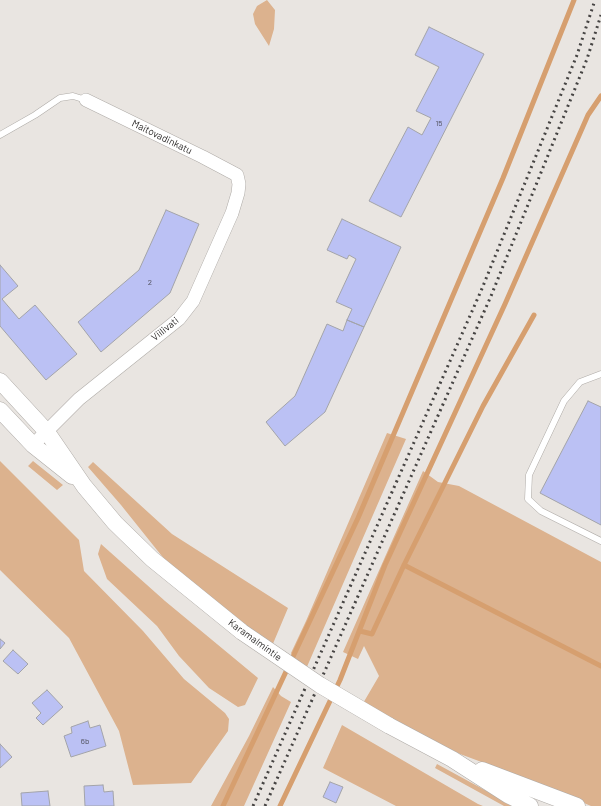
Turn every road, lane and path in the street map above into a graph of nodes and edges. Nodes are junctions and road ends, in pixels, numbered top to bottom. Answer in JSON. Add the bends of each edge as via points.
{"nodes":[{"id":1,"x":86,"y":100,"type":"joint"},
{"id":2,"x":0,"y":135,"type":"edge"},
{"id":3,"x":237,"y":176,"type":"joint"},
{"id":4,"x":601,"y":374,"type":"edge"},
{"id":5,"x":0,"y":381,"type":"edge"},
{"id":6,"x":0,"y":410,"type":"edge"},
{"id":7,"x":47,"y":432,"type":"junction"},
{"id":8,"x":33,"y":445,"type":"junction"},
{"id":9,"x":84,"y":486,"type":"junction"},
{"id":10,"x":601,"y":541,"type":"edge"},
{"id":11,"x":452,"y":759,"type":"junction"},
{"id":12,"x":573,"y":805,"type":"edge"},
{"id":13,"x":530,"y":806,"type":"edge"}],
"edges":[{"from":1,"to":2,"type":"lane","via":[[73,96],[60,98]]},
{"from":1,"to":3,"type":"street","name":"Maitovadinkatu","via":[[204,157]]},
{"from":3,"to":7,"type":"street","name":"Viilivati","via":[[238,193],[232,213],[193,301],[179,319],[78,399]]},
{"from":4,"to":10,"type":"lane","via":[[580,382],[564,401],[529,474],[528,499],[541,511]]},
{"from":5,"to":7,"type":"street","name":"Karamalmintie"},
{"from":6,"to":8,"type":"street","name":"Karamalmintie"},
{"from":7,"to":8,"type":"street","name":"Viilivati"},
{"from":7,"to":9,"type":"street","name":"Karamalmintie"},
{"from":8,"to":9,"type":"street","name":"Karamalmintie"},
{"from":9,"to":11,"type":"street","name":"Karamalmintie","bridge":true,"via":[[115,523],[152,559],[242,632],[320,685]]},
{"from":11,"to":12,"type":"street","name":"Karamalmintie"},
{"from":11,"to":13,"type":"street","name":"Karamalmintie"}]}
